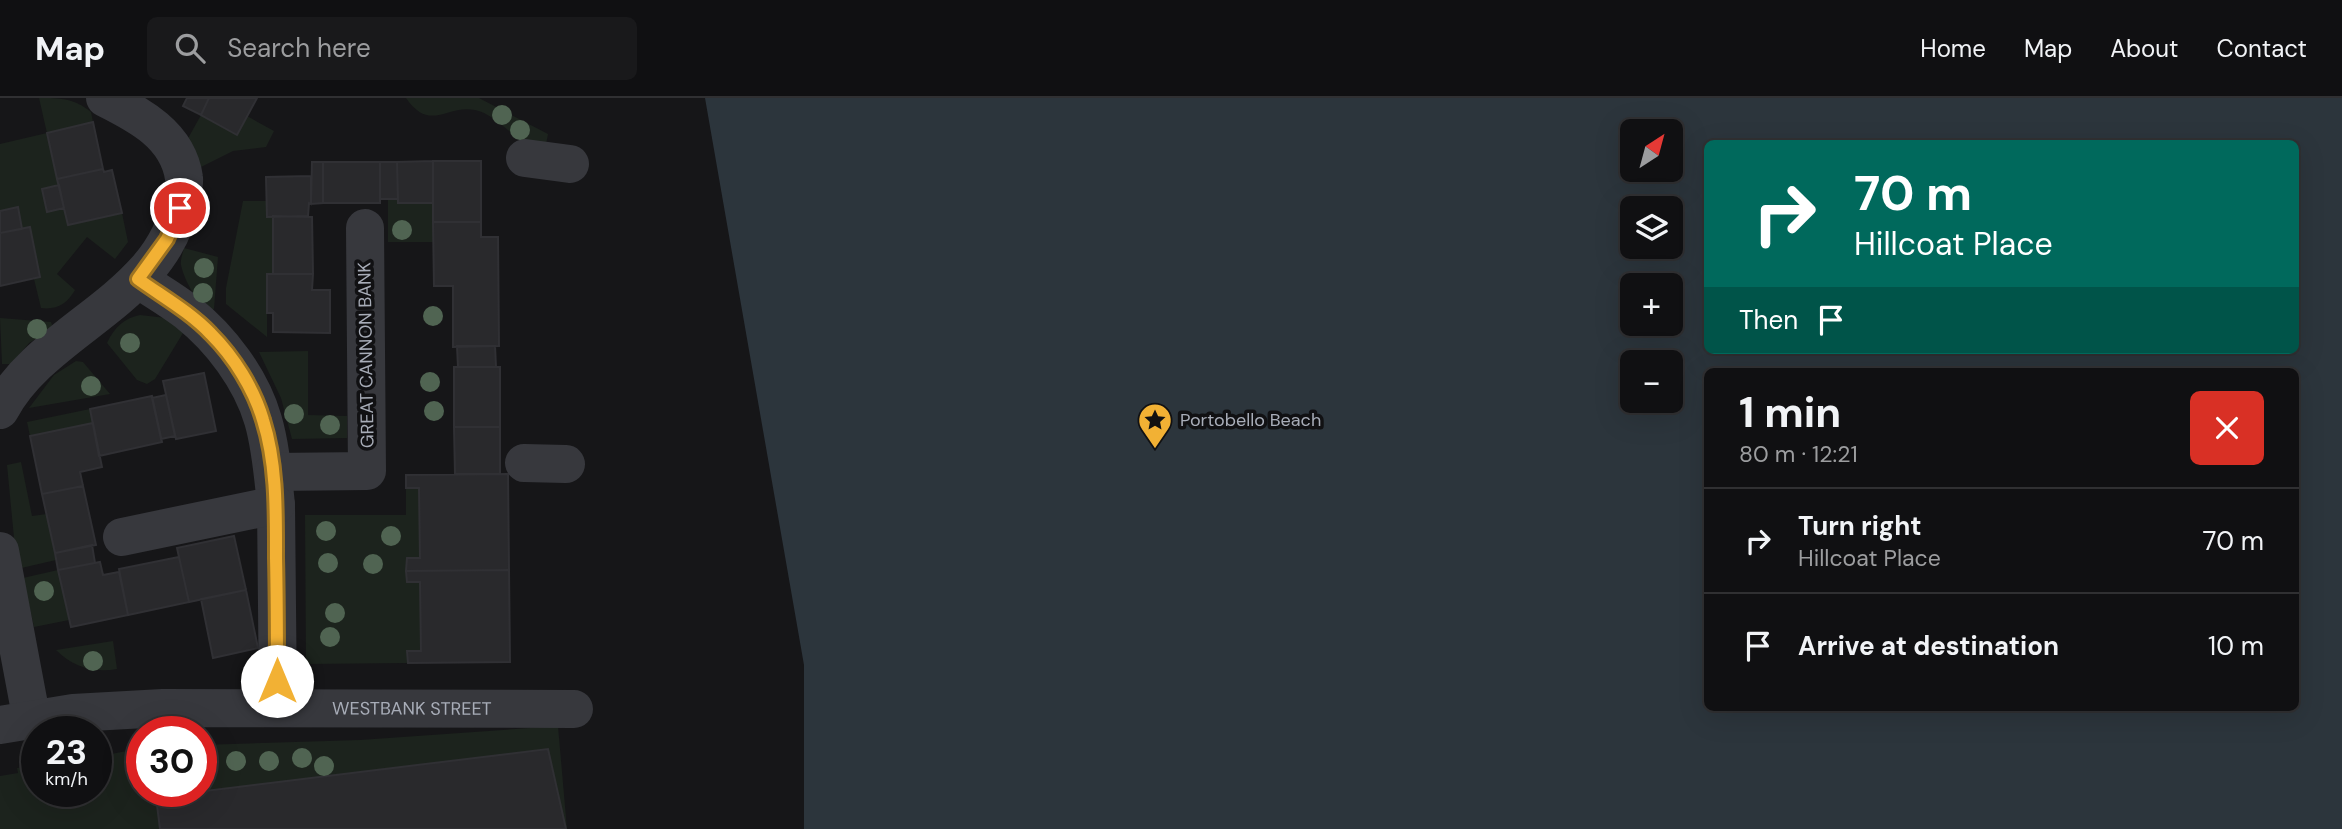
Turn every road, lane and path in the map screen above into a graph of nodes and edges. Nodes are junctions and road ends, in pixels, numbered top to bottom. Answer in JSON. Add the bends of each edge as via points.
{"nodes":[{"id":1,"x":104,"y":98,"type":"edge"},
{"id":2,"x":525,"y":158,"type":"dead end"},
{"id":3,"x":570,"y":164,"type":"dead end"},
{"id":4,"x":365,"y":228,"type":"dead end"},
{"id":5,"x":138,"y":279,"type":"junction"},
{"id":6,"x":4,"y":395,"type":"edge"},
{"id":7,"x":524,"y":463,"type":"dead end"},
{"id":8,"x":566,"y":464,"type":"dead end"},
{"id":9,"x":274,"y":488,"type":"junction"},
{"id":10,"x":122,"y":537,"type":"dead end"},
{"id":11,"x":0,"y":551,"type":"edge"},
{"id":12,"x":278,"y":707,"type":"junction"},
{"id":13,"x":574,"y":709,"type":"dead end"},
{"id":14,"x":16,"y":723,"type":"edge"}],
"edges":[{"from":1,"to":5,"type":"street","via":[[153,124],[168,141],[184,179],[180,208],[167,239]]},
{"from":2,"to":3,"type":"street"},
{"from":4,"to":9,"type":"street","name":"GREAT CANNON BANK","via":[[367,471]]},
{"from":5,"to":6,"type":"street"},
{"from":5,"to":9,"type":"street","via":[[188,313],[233,360],[263,420]]},
{"from":7,"to":8,"type":"street"},
{"from":9,"to":10,"type":"street","name":"GREAT CANNON BANK"},
{"from":9,"to":12,"type":"street"},
{"from":11,"to":14,"type":"street"},
{"from":12,"to":13,"type":"street","name":"WESTBANK STREET"},
{"from":12,"to":14,"type":"street","name":"WESTBANK STREET","via":[[74,713]]}]}
